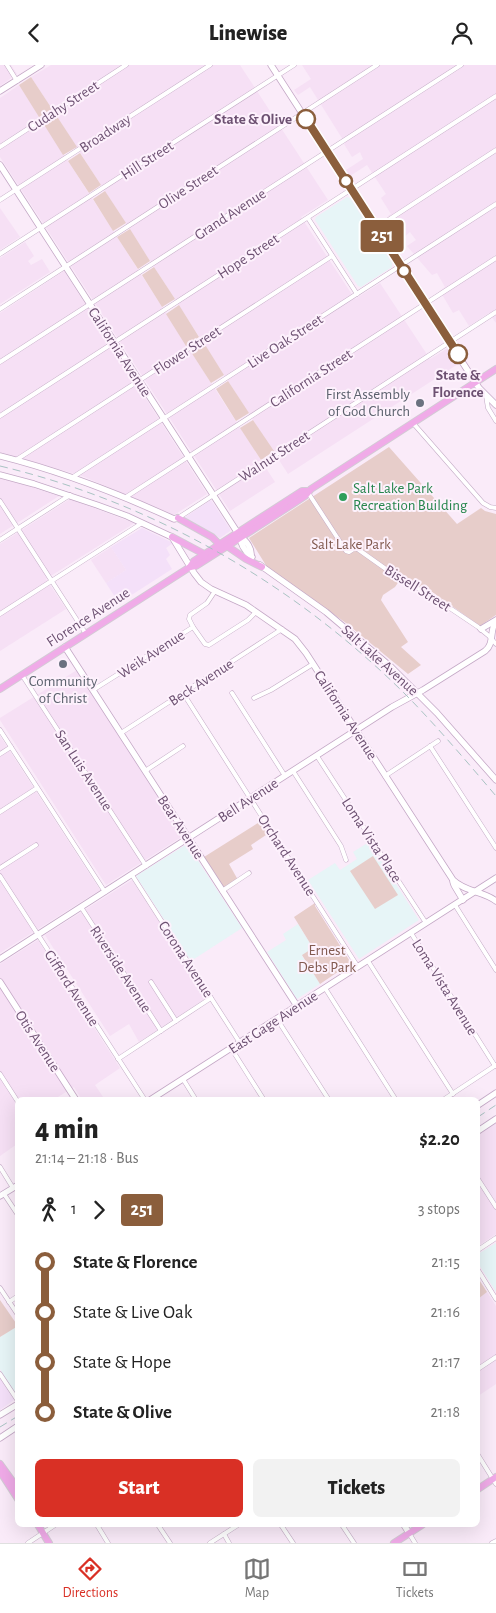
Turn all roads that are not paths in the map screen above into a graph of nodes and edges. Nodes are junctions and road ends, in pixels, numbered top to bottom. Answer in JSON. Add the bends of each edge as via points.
{"nodes":[{"id":1,"x":7,"y":65,"type":"edge"},
{"id":2,"x":42,"y":65,"type":"edge"},
{"id":3,"x":126,"y":65,"type":"edge"},
{"id":4,"x":210,"y":65,"type":"edge"},
{"id":5,"x":271,"y":65,"type":"edge"},
{"id":6,"x":294,"y":65,"type":"edge"},
{"id":7,"x":377,"y":65,"type":"edge"},
{"id":8,"x":461,"y":65,"type":"edge"},
{"id":9,"x":278,"y":75,"type":"junction"},
{"id":10,"x":17,"y":81,"type":"junction"},
{"id":11,"x":0,"y":91,"type":"edge"},
{"id":12,"x":496,"y":96,"type":"edge"},
{"id":13,"x":302,"y":113,"type":"junction"},
{"id":14,"x":0,"y":147,"type":"edge"},
{"id":15,"x":496,"y":150,"type":"edge"},
{"id":16,"x":327,"y":151,"type":"junction"},
{"id":17,"x":0,"y":165,"type":"edge"},
{"id":18,"x":352,"y":189,"type":"junction"},
{"id":19,"x":16,"y":190,"type":"junction"},
{"id":20,"x":0,"y":201,"type":"edge"},
{"id":21,"x":496,"y":204,"type":"edge"},
{"id":22,"x":308,"y":218,"type":"junction"},
{"id":23,"x":376,"y":227,"type":"junction"},
{"id":24,"x":40,"y":228,"type":"junction"},
{"id":25,"x":0,"y":254,"type":"edge"},
{"id":26,"x":332,"y":256,"type":"junction"},
{"id":27,"x":496,"y":258,"type":"edge"},
{"id":28,"x":401,"y":265,"type":"junction"},
{"id":29,"x":65,"y":266,"type":"junction"},
{"id":30,"x":357,"y":294,"type":"junction"},
{"id":31,"x":90,"y":304,"type":"junction"},
{"id":32,"x":426,"y":304,"type":"junction"},
{"id":33,"x":0,"y":309,"type":"edge"},
{"id":34,"x":496,"y":312,"type":"edge"},
{"id":35,"x":114,"y":342,"type":"junction"},
{"id":36,"x":450,"y":342,"type":"junction"},
{"id":37,"x":0,"y":362,"type":"edge"},
{"id":38,"x":496,"y":369,"type":"edge"},
{"id":39,"x":139,"y":381,"type":"junction"},
{"id":40,"x":476,"y":382,"type":"junction"},
{"id":41,"x":486,"y":396,"type":"junction"},
{"id":42,"x":496,"y":405,"type":"edge"},
{"id":43,"x":0,"y":416,"type":"edge"},
{"id":44,"x":164,"y":419,"type":"junction"},
{"id":45,"x":496,"y":421,"type":"edge"},
{"id":46,"x":413,"y":423,"type":"junction"},
{"id":47,"x":0,"y":456,"type":"edge"},
{"id":48,"x":188,"y":457,"type":"junction"},
{"id":49,"x":16,"y":460,"type":"junction"},
{"id":50,"x":0,"y":475,"type":"edge"},
{"id":51,"x":73,"y":477,"type":"junction"},
{"id":52,"x":307,"y":491,"type":"junction"},
{"id":53,"x":70,"y":495,"type":"junction"},
{"id":54,"x":213,"y":495,"type":"junction"},
{"id":55,"x":126,"y":497,"type":"junction"},
{"id":56,"x":0,"y":501,"type":"edge"},
{"id":57,"x":496,"y":508,"type":"edge"},
{"id":58,"x":178,"y":518,"type":"junction"},
{"id":59,"x":142,"y":523,"type":"junction"},
{"id":60,"x":18,"y":528,"type":"junction"},
{"id":61,"x":239,"y":535,"type":"junction"},
{"id":62,"x":172,"y":537,"type":"junction"},
{"id":63,"x":0,"y":540,"type":"edge"},
{"id":64,"x":219,"y":544,"type":"junction"},
{"id":65,"x":227,"y":547,"type":"junction"},
{"id":66,"x":204,"y":554,"type":"junction"},
{"id":67,"x":190,"y":567,"type":"junction"},
{"id":68,"x":262,"y":567,"type":"junction"},
{"id":69,"x":52,"y":581,"type":"junction"},
{"id":70,"x":215,"y":591,"type":"junction"},
{"id":71,"x":256,"y":612,"type":"junction"},
{"id":72,"x":0,"y":614,"type":"edge"},
{"id":73,"x":496,"y":621,"type":"edge"},
{"id":74,"x":193,"y":627,"type":"junction"},
{"id":75,"x":282,"y":629,"type":"junction"},
{"id":76,"x":481,"y":629,"type":"junction"},
{"id":77,"x":86,"y":634,"type":"junction"},
{"id":78,"x":494,"y":642,"type":"edge"},
{"id":79,"x":65,"y":647,"type":"junction"},
{"id":80,"x":313,"y":664,"type":"junction"},
{"id":81,"x":22,"y":675,"type":"junction"},
{"id":82,"x":0,"y":689,"type":"edge"},
{"id":83,"x":93,"y":691,"type":"junction"},
{"id":84,"x":183,"y":693,"type":"junction"},
{"id":85,"x":232,"y":693,"type":"dead end"},
{"id":86,"x":418,"y":693,"type":"junction"},
{"id":87,"x":254,"y":698,"type":"dead end"},
{"id":88,"x":0,"y":730,"type":"edge"},
{"id":89,"x":356,"y":731,"type":"junction"},
{"id":90,"x":121,"y":733,"type":"junction"},
{"id":91,"x":438,"y":741,"type":"dead end"},
{"id":92,"x":182,"y":746,"type":"dead end"},
{"id":93,"x":430,"y":746,"type":"junction"},
{"id":94,"x":11,"y":747,"type":"junction"},
{"id":95,"x":0,"y":753,"type":"edge"},
{"id":96,"x":317,"y":756,"type":"junction"},
{"id":97,"x":145,"y":771,"type":"junction"},
{"id":98,"x":293,"y":771,"type":"junction"},
{"id":99,"x":285,"y":776,"type":"junction"},
{"id":100,"x":385,"y":776,"type":"junction"},
{"id":101,"x":496,"y":780,"type":"edge"},
{"id":102,"x":37,"y":788,"type":"junction"},
{"id":103,"x":251,"y":798,"type":"junction"},
{"id":104,"x":0,"y":812,"type":"edge"},
{"id":105,"x":189,"y":838,"type":"junction"},
{"id":106,"x":36,"y":845,"type":"dead end"},
{"id":107,"x":496,"y":848,"type":"edge"},
{"id":108,"x":346,"y":860,"type":"dead end"},
{"id":109,"x":146,"y":866,"type":"junction"},
{"id":110,"x":0,"y":868,"type":"edge"},
{"id":111,"x":249,"y":873,"type":"dead end"},
{"id":112,"x":132,"y":875,"type":"junction"},
{"id":113,"x":0,"y":876,"type":"edge"},
{"id":114,"x":496,"y":878,"type":"edge"},
{"id":115,"x":453,"y":880,"type":"junction"},
{"id":116,"x":484,"y":885,"type":"junction"},
{"id":117,"x":222,"y":891,"type":"junction"},
{"id":118,"x":105,"y":892,"type":"junction"},
{"id":119,"x":475,"y":892,"type":"junction"},
{"id":120,"x":463,"y":900,"type":"junction"},
{"id":121,"x":496,"y":901,"type":"edge"},
{"id":122,"x":454,"y":905,"type":"junction"},
{"id":123,"x":81,"y":907,"type":"junction"},
{"id":124,"x":424,"y":921,"type":"junction"},
{"id":125,"x":411,"y":933,"type":"junction"},
{"id":126,"x":38,"y":935,"type":"junction"},
{"id":127,"x":0,"y":959,"type":"edge"},
{"id":128,"x":368,"y":961,"type":"junction"},
{"id":129,"x":358,"y":967,"type":"junction"},
{"id":130,"x":496,"y":970,"type":"edge"},
{"id":131,"x":151,"y":982,"type":"dead end"},
{"id":132,"x":0,"y":983,"type":"edge"},
{"id":133,"x":325,"y":988,"type":"junction"},
{"id":134,"x":211,"y":998,"type":"junction"},
{"id":135,"x":297,"y":1006,"type":"junction"},
{"id":136,"x":277,"y":1019,"type":"junction"},
{"id":137,"x":176,"y":1021,"type":"junction"},
{"id":138,"x":161,"y":1031,"type":"junction"},
{"id":139,"x":240,"y":1043,"type":"junction"},
{"id":140,"x":231,"y":1048,"type":"junction"},
{"id":141,"x":118,"y":1059,"type":"junction"},
{"id":142,"x":496,"y":1066,"type":"edge"},
{"id":143,"x":0,"y":1074,"type":"edge"},
{"id":144,"x":183,"y":1079,"type":"junction"},
{"id":145,"x":496,"y":1093,"type":"edge"},
{"id":146,"x":453,"y":1094,"type":"junction"},
{"id":147,"x":15,"y":1097,"type":"edge"},
{"id":148,"x":74,"y":1097,"type":"edge"},
{"id":149,"x":143,"y":1097,"type":"edge"},
{"id":150,"x":155,"y":1097,"type":"edge"},
{"id":151,"x":194,"y":1097,"type":"edge"},
{"id":152,"x":262,"y":1097,"type":"edge"},
{"id":153,"x":327,"y":1097,"type":"edge"},
{"id":154,"x":394,"y":1097,"type":"edge"},
{"id":155,"x":448,"y":1097,"type":"edge"},
{"id":156,"x":480,"y":1104,"type":"edge"},
{"id":157,"x":496,"y":1119,"type":"edge"},
{"id":158,"x":480,"y":1130,"type":"edge"},
{"id":159,"x":0,"y":1167,"type":"edge"},
{"id":160,"x":480,"y":1182,"type":"edge"},
{"id":161,"x":15,"y":1185,"type":"edge"},
{"id":162,"x":15,"y":1187,"type":"edge"},
{"id":163,"x":2,"y":1195,"type":"edge"},
{"id":164,"x":496,"y":1207,"type":"edge"},
{"id":165,"x":15,"y":1211,"type":"edge"},
{"id":166,"x":496,"y":1238,"type":"edge"},
{"id":167,"x":480,"y":1249,"type":"edge"},
{"id":168,"x":480,"y":1273,"type":"edge"},
{"id":169,"x":0,"y":1288,"type":"edge"},
{"id":170,"x":15,"y":1298,"type":"edge"},
{"id":171,"x":496,"y":1299,"type":"edge"},
{"id":172,"x":9,"y":1301,"type":"junction"},
{"id":173,"x":15,"y":1310,"type":"edge"},
{"id":174,"x":496,"y":1357,"type":"edge"},
{"id":175,"x":480,"y":1366,"type":"edge"},
{"id":176,"x":0,"y":1374,"type":"edge"},
{"id":177,"x":15,"y":1397,"type":"edge"},
{"id":178,"x":15,"y":1404,"type":"edge"},
{"id":179,"x":0,"y":1415,"type":"edge"},
{"id":180,"x":15,"y":1428,"type":"edge"},
{"id":181,"x":0,"y":1438,"type":"edge"},
{"id":182,"x":480,"y":1458,"type":"edge"},
{"id":183,"x":0,"y":1464,"type":"edge"},
{"id":184,"x":0,"y":1471,"type":"edge"},
{"id":185,"x":495,"y":1480,"type":"edge"},
{"id":186,"x":15,"y":1485,"type":"edge"},
{"id":187,"x":480,"y":1488,"type":"edge"},
{"id":188,"x":15,"y":1494,"type":"edge"},
{"id":189,"x":39,"y":1527,"type":"edge"},
{"id":190,"x":52,"y":1527,"type":"edge"},
{"id":191,"x":98,"y":1527,"type":"edge"},
{"id":192,"x":159,"y":1527,"type":"edge"},
{"id":193,"x":235,"y":1527,"type":"edge"},
{"id":194,"x":282,"y":1527,"type":"edge"},
{"id":195,"x":343,"y":1527,"type":"edge"},
{"id":196,"x":405,"y":1527,"type":"edge"},
{"id":197,"x":419,"y":1527,"type":"edge"},
{"id":198,"x":42,"y":1533,"type":"junction"},
{"id":199,"x":409,"y":1533,"type":"junction"},
{"id":200,"x":224,"y":1534,"type":"junction"},
{"id":201,"x":496,"y":1541,"type":"edge"},
{"id":202,"x":28,"y":1543,"type":"edge"},
{"id":203,"x":49,"y":1543,"type":"edge"},
{"id":204,"x":108,"y":1543,"type":"edge"},
{"id":205,"x":170,"y":1543,"type":"edge"},
{"id":206,"x":210,"y":1543,"type":"edge"},
{"id":207,"x":229,"y":1543,"type":"edge"},
{"id":208,"x":292,"y":1543,"type":"edge"},
{"id":209,"x":354,"y":1543,"type":"edge"},
{"id":210,"x":394,"y":1543,"type":"edge"},
{"id":211,"x":415,"y":1543,"type":"edge"},
{"id":212,"x":492,"y":1543,"type":"edge"}],
"edges":[{"from":1,"to":10,"type":"street"},
{"from":2,"to":10,"type":"street"},
{"from":3,"to":14,"type":"street","name":"Cudahy Street"},
{"from":4,"to":19,"type":"street","name":"Broadway"},
{"from":5,"to":9,"type":"street"},
{"from":6,"to":9,"type":"street","name":"Hill Street"},
{"from":7,"to":13,"type":"street","name":"Olive Street"},
{"from":8,"to":16,"type":"street","name":"Grand Avenue"},
{"from":9,"to":13,"type":"street"},
{"from":9,"to":24,"type":"street","name":"Hill Street"},
{"from":10,"to":11,"type":"street"},
{"from":12,"to":18,"type":"street","name":"Hope Street"},
{"from":13,"to":16,"type":"street"},
{"from":13,"to":29,"type":"street","name":"Olive Street"},
{"from":15,"to":23,"type":"street"},
{"from":16,"to":18,"type":"street"},
{"from":16,"to":31,"type":"street","name":"Grand Avenue"},
{"from":17,"to":19,"type":"street","name":"California Avenue"},
{"from":18,"to":22,"type":"street","name":"Hope Street"},
{"from":18,"to":23,"type":"street"},
{"from":19,"to":20,"type":"street","name":"Broadway"},
{"from":19,"to":24,"type":"street","name":"California Avenue"},
{"from":21,"to":28,"type":"street","name":"Live Oak Street"},
{"from":22,"to":26,"type":"street"},
{"from":22,"to":35,"type":"street","name":"Hope Street"},
{"from":23,"to":28,"type":"street"},
{"from":24,"to":25,"type":"street","name":"Hill Street"},
{"from":24,"to":29,"type":"street","name":"California Avenue"},
{"from":26,"to":30,"type":"street"},
{"from":26,"to":39,"type":"street","name":"Flower Street"},
{"from":27,"to":32,"type":"street","name":"California Street"},
{"from":28,"to":30,"type":"street","name":"Live Oak Street"},
{"from":28,"to":32,"type":"street"},
{"from":29,"to":31,"type":"street","name":"California Avenue"},
{"from":29,"to":33,"type":"street","name":"Olive Street"},
{"from":30,"to":44,"type":"street","name":"Live Oak Street"},
{"from":31,"to":35,"type":"street","name":"California Avenue"},
{"from":31,"to":37,"type":"street","name":"Grand Avenue"},
{"from":32,"to":36,"type":"street"},
{"from":32,"to":48,"type":"street","name":"California Street"},
{"from":34,"to":36,"type":"street","name":"Walnut Street"},
{"from":35,"to":39,"type":"street","name":"California Avenue"},
{"from":35,"to":43,"type":"street","name":"Hope Street"},
{"from":36,"to":40,"type":"street"},
{"from":36,"to":54,"type":"street","name":"Walnut Street"},
{"from":38,"to":40,"type":"main road"},
{"from":39,"to":44,"type":"street","name":"California Avenue"},
{"from":39,"to":49,"type":"street","name":"Flower Street"},
{"from":40,"to":41,"type":"street"},
{"from":40,"to":46,"type":"main road"},
{"from":41,"to":42,"type":"street"},
{"from":41,"to":45,"type":"street","via":[[488,408]]},
{"from":44,"to":48,"type":"street","name":"California Avenue"},
{"from":44,"to":51,"type":"street","name":"Live Oak Street"},
{"from":46,"to":52,"type":"main road"},
{"from":46,"to":57,"type":"street","via":[[483,503]]},
{"from":47,"to":49,"type":"street"},
{"from":48,"to":54,"type":"street","name":"California Avenue"},
{"from":48,"to":55,"type":"street","name":"California Street"},
{"from":49,"to":51,"type":"street"},
{"from":50,"to":53,"type":"street"},
{"from":51,"to":55,"type":"street"},
{"from":52,"to":61,"type":"main road","via":[[302,491]]},
{"from":52,"to":76,"type":"street","name":"Bissell Street","via":[[346,551],[359,550]]},
{"from":53,"to":59,"type":"street"},
{"from":53,"to":60,"type":"street"},
{"from":54,"to":58,"type":"street","name":"Walnut Street"},
{"from":54,"to":61,"type":"street","name":"California Avenue"},
{"from":55,"to":58,"type":"street"},
{"from":56,"to":60,"type":"street"},
{"from":58,"to":64,"type":"main road"},
{"from":59,"to":62,"type":"street"},
{"from":59,"to":69,"type":"street"},
{"from":60,"to":63,"type":"street"},
{"from":60,"to":69,"type":"street"},
{"from":61,"to":64,"type":"main road"},
{"from":61,"to":65,"type":"main road"},
{"from":61,"to":68,"type":"street","name":"Salt Lake Avenue"},
{"from":62,"to":66,"type":"main road"},
{"from":62,"to":67,"type":"street"},
{"from":64,"to":66,"type":"main road"},
{"from":65,"to":67,"type":"main road"},
{"from":65,"to":68,"type":"main road"},
{"from":66,"to":67,"type":"main road"},
{"from":67,"to":70,"type":"street","name":"California Avenue","via":[[201,583]]},
{"from":67,"to":77,"type":"main road","name":"Florence Avenue"},
{"from":68,"to":86,"type":"street","name":"Salt Lake Avenue","via":[[347,629]]},
{"from":69,"to":72,"type":"street"},
{"from":69,"to":77,"type":"street"},
{"from":70,"to":71,"type":"street","name":"California Avenue"},
{"from":70,"to":74,"type":"street","name":"Weik Avenue","via":[[207,603],[190,615]]},
{"from":71,"to":74,"type":"street","via":[[209,645]]},
{"from":71,"to":75,"type":"street","name":"California Avenue"},
{"from":73,"to":76,"type":"street"},
{"from":73,"to":78,"type":"street","via":[[493,626]]},
{"from":74,"to":83,"type":"street","name":"Weik Avenue"},
{"from":75,"to":80,"type":"street","name":"California Avenue","via":[[299,643]]},
{"from":75,"to":84,"type":"street","name":"Beck Avenue"},
{"from":76,"to":78,"type":"street","name":"Bissell Street"},
{"from":77,"to":79,"type":"main road","name":"Florence Avenue"},
{"from":78,"to":86,"type":"street","name":"Bell Avenue"},
{"from":79,"to":81,"type":"main road","name":"Florence Avenue"},
{"from":79,"to":83,"type":"street","name":"Bear Avenue"},
{"from":80,"to":87,"type":"street"},
{"from":80,"to":89,"type":"street","name":"California Avenue"},
{"from":81,"to":82,"type":"main road","name":"Florence Avenue"},
{"from":81,"to":109,"type":"street","name":"San Luis Avenue"},
{"from":83,"to":90,"type":"street","name":"Bear Avenue"},
{"from":84,"to":90,"type":"street","name":"Beck Avenue"},
{"from":84,"to":103,"type":"street","name":"Orchard Avenue"},
{"from":85,"to":99,"type":"street"},
{"from":86,"to":89,"type":"street","name":"Bell Avenue"},
{"from":86,"to":101,"type":"street","name":"Salt Lake Avenue"},
{"from":88,"to":94,"type":"street"},
{"from":89,"to":96,"type":"street","name":"Bell Avenue"},
{"from":89,"to":100,"type":"street","name":"California Avenue"},
{"from":90,"to":97,"type":"street","name":"Bear Avenue"},
{"from":91,"to":93,"type":"street"},
{"from":92,"to":97,"type":"street"},
{"from":93,"to":100,"type":"street"},
{"from":93,"to":107,"type":"street"},
{"from":94,"to":95,"type":"street"},
{"from":94,"to":102,"type":"street"},
{"from":96,"to":98,"type":"street","name":"Bell Avenue"},
{"from":96,"to":124,"type":"street","name":"Loma Vista Place"},
{"from":97,"to":105,"type":"street","name":"Bear Avenue"},
{"from":98,"to":99,"type":"street","name":"Bell Avenue"},
{"from":98,"to":108,"type":"street"},
{"from":99,"to":103,"type":"street","name":"Bell Avenue"},
{"from":100,"to":115,"type":"street","name":"California Avenue"},
{"from":102,"to":104,"type":"street"},
{"from":102,"to":118,"type":"street"},
{"from":103,"to":105,"type":"street","name":"Bell Avenue"},
{"from":103,"to":129,"type":"street","name":"Orchard Avenue"},
{"from":105,"to":109,"type":"street","name":"Bell Avenue"},
{"from":105,"to":117,"type":"street","name":"Bear Avenue"},
{"from":106,"to":110,"type":"street"},
{"from":109,"to":112,"type":"street","name":"Bell Avenue"},
{"from":111,"to":117,"type":"street"},
{"from":112,"to":118,"type":"street","name":"Bell Avenue"},
{"from":112,"to":134,"type":"street","name":"Corona Avenue"},
{"from":113,"to":126,"type":"street","name":"Gifford Avenue"},
{"from":114,"to":116,"type":"street","name":"East Gage Avenue"},
{"from":115,"to":119,"type":"street","name":"California Avenue"},
{"from":115,"to":120,"type":"street"},
{"from":116,"to":119,"type":"street","name":"East Gage Avenue"},
{"from":116,"to":121,"type":"street"},
{"from":117,"to":135,"type":"street","name":"Bear Avenue"},
{"from":118,"to":123,"type":"street","name":"Bell Avenue"},
{"from":119,"to":120,"type":"street","name":"East Gage Avenue"},
{"from":119,"to":121,"type":"street","name":"California Avenue"},
{"from":120,"to":122,"type":"street","name":"East Gage Avenue"},
{"from":122,"to":124,"type":"street","name":"East Gage Avenue"},
{"from":122,"to":130,"type":"street"},
{"from":123,"to":126,"type":"street","name":"Bell Avenue"},
{"from":123,"to":138,"type":"street","name":"Riverside Avenue"},
{"from":124,"to":125,"type":"street","name":"East Gage Avenue"},
{"from":125,"to":128,"type":"street","name":"East Gage Avenue"},
{"from":125,"to":142,"type":"street","name":"Loma Vista Avenue"},
{"from":126,"to":127,"type":"street","name":"Bell Avenue"},
{"from":126,"to":141,"type":"street","name":"Gifford Avenue"},
{"from":128,"to":129,"type":"street","name":"East Gage Avenue"},
{"from":128,"to":146,"type":"street"},
{"from":129,"to":133,"type":"street","name":"East Gage Avenue"},
{"from":131,"to":137,"type":"street"},
{"from":132,"to":148,"type":"street","name":"Otis Avenue"},
{"from":133,"to":135,"type":"street","name":"East Gage Avenue"},
{"from":133,"to":154,"type":"street"},
{"from":134,"to":137,"type":"street"},
{"from":134,"to":139,"type":"street","name":"Corona Avenue"},
{"from":135,"to":136,"type":"street","name":"East Gage Avenue"},
{"from":136,"to":139,"type":"street","name":"East Gage Avenue"},
{"from":136,"to":153,"type":"street"},
{"from":137,"to":138,"type":"street"},
{"from":138,"to":141,"type":"street"},
{"from":139,"to":140,"type":"street","name":"East Gage Avenue"},
{"from":140,"to":144,"type":"street","name":"East Gage Avenue"},
{"from":140,"to":152,"type":"street"},
{"from":141,"to":149,"type":"street","name":"Gifford Avenue"},
{"from":142,"to":146,"type":"street"},
{"from":143,"to":147,"type":"street"},
{"from":144,"to":150,"type":"street","name":"East Gage Avenue"},
{"from":144,"to":151,"type":"street"},
{"from":145,"to":156,"type":"street"},
{"from":146,"to":155,"type":"street"},
{"from":157,"to":158,"type":"street"},
{"from":159,"to":161,"type":"street"},
{"from":160,"to":164,"type":"street"},
{"from":162,"to":163,"type":"street"},
{"from":163,"to":165,"type":"street"},
{"from":166,"to":167,"type":"street"},
{"from":168,"to":171,"type":"street"},
{"from":169,"to":172,"type":"street"},
{"from":170,"to":172,"type":"street"},
{"from":172,"to":173,"type":"street"},
{"from":174,"to":175,"type":"street"},
{"from":176,"to":177,"type":"street"},
{"from":178,"to":179,"type":"street"},
{"from":180,"to":181,"type":"street"},
{"from":182,"to":185,"type":"street"},
{"from":183,"to":186,"type":"main road"},
{"from":184,"to":188,"type":"main road"},
{"from":185,"to":187,"type":"main road"},
{"from":189,"to":198,"type":"main road"},
{"from":190,"to":198,"type":"street"},
{"from":191,"to":204,"type":"street"},
{"from":192,"to":205,"type":"street"},
{"from":193,"to":200,"type":"street"},
{"from":194,"to":208,"type":"street"},
{"from":195,"to":209,"type":"street"},
{"from":196,"to":199,"type":"street"},
{"from":197,"to":199,"type":"main road"},
{"from":198,"to":202,"type":"street"},
{"from":198,"to":203,"type":"main road"},
{"from":199,"to":210,"type":"main road"},
{"from":199,"to":211,"type":"street"},
{"from":200,"to":206,"type":"street"},
{"from":200,"to":207,"type":"street"},
{"from":201,"to":212,"type":"street"}]}
